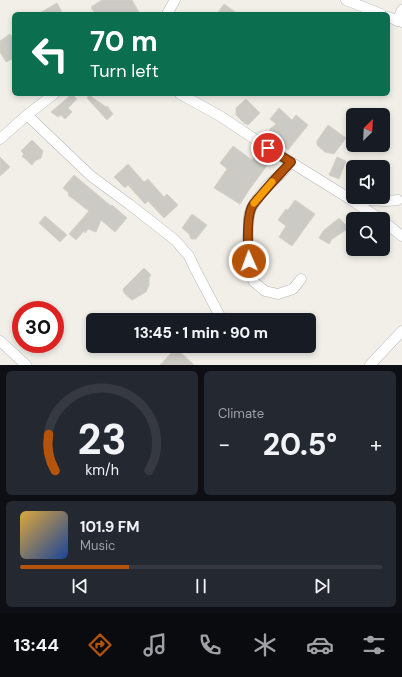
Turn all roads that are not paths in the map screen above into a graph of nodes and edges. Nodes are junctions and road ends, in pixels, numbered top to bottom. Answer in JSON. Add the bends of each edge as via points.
{"nodes":[{"id":1,"x":176,"y":0,"type":"edge"},
{"id":2,"x":346,"y":0,"type":"edge"},
{"id":3,"x":402,"y":10,"type":"edge"},
{"id":4,"x":168,"y":12,"type":"edge"},
{"id":5,"x":376,"y":12,"type":"edge"},
{"id":6,"x":396,"y":20,"type":"edge"},
{"id":7,"x":51,"y":96,"type":"edge"},
{"id":8,"x":184,"y":96,"type":"edge"},
{"id":9,"x":26,"y":115,"type":"junction"},
{"id":10,"x":0,"y":139,"type":"edge"},
{"id":11,"x":291,"y":162,"type":"junction"},
{"id":12,"x":346,"y":196,"type":"edge"},
{"id":13,"x":398,"y":200,"type":"dead end"},
{"id":14,"x":390,"y":201,"type":"edge"},
{"id":15,"x":358,"y":204,"type":"edge"},
{"id":16,"x":370,"y":212,"type":"edge"},
{"id":17,"x":390,"y":227,"type":"edge"},
{"id":18,"x":402,"y":236,"type":"edge"},
{"id":19,"x":301,"y":279,"type":"dead end"},
{"id":20,"x":218,"y":313,"type":"edge"},
{"id":21,"x":402,"y":331,"type":"edge"},
{"id":22,"x":0,"y":341,"type":"edge"},
{"id":23,"x":26,"y":365,"type":"edge"},
{"id":24,"x":370,"y":365,"type":"edge"}],
"edges":[{"from":1,"to":4,"type":"street"},
{"from":2,"to":5,"type":"street"},
{"from":3,"to":6,"type":"street"},
{"from":7,"to":9,"type":"street"},
{"from":8,"to":11,"type":"street","via":[[220,116]]},
{"from":9,"to":10,"type":"street"},
{"from":9,"to":20,"type":"street","via":[[91,176],[175,240],[189,256]]},
{"from":11,"to":12,"type":"street"},
{"from":11,"to":19,"type":"street","via":[[268,185],[251,209],[248,237],[250,273],[254,282],[266,291],[278,294],[293,289]]},
{"from":13,"to":14,"type":"street"},
{"from":15,"to":16,"type":"street"},
{"from":17,"to":18,"type":"street"},
{"from":21,"to":24,"type":"street"},
{"from":22,"to":23,"type":"street"}]}
